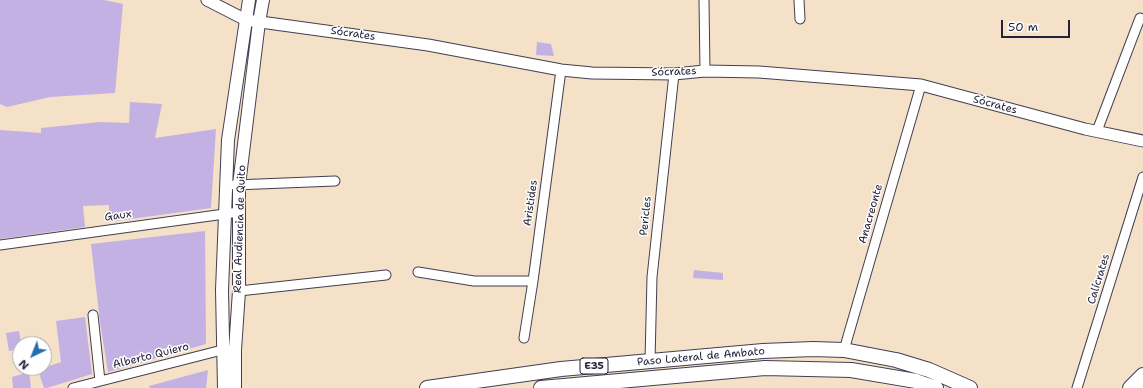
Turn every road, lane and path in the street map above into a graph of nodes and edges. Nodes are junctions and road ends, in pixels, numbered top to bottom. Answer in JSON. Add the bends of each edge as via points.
{"nodes":[{"id":1,"x":207,"y":0,"type":"edge"},
{"id":2,"x":249,"y":0,"type":"edge"},
{"id":3,"x":263,"y":0,"type":"edge"},
{"id":4,"x":704,"y":0,"type":"edge"},
{"id":5,"x":799,"y":0,"type":"edge"},
{"id":6,"x":1140,"y":18,"type":"dead end"},
{"id":7,"x":800,"y":19,"type":"dead end"},
{"id":8,"x":246,"y":20,"type":"junction"},
{"id":9,"x":259,"y":22,"type":"junction"},
{"id":10,"x":561,"y":70,"type":"junction"},
{"id":11,"x":705,"y":71,"type":"junction"},
{"id":12,"x":674,"y":74,"type":"junction"},
{"id":13,"x":921,"y":85,"type":"junction"},
{"id":14,"x":1097,"y":131,"type":"junction"},
{"id":15,"x":1143,"y":141,"type":"edge"},
{"id":16,"x":1143,"y":177,"type":"edge"},
{"id":17,"x":335,"y":181,"type":"dead end"},
{"id":18,"x":226,"y":185,"type":"junction"},
{"id":19,"x":239,"y":185,"type":"junction"},
{"id":20,"x":239,"y":212,"type":"junction"},
{"id":21,"x":226,"y":213,"type":"junction"},
{"id":22,"x":0,"y":245,"type":"edge"},
{"id":23,"x":418,"y":272,"type":"dead end"},
{"id":24,"x":386,"y":275,"type":"dead end"},
{"id":25,"x":533,"y":281,"type":"junction"},
{"id":26,"x":239,"y":291,"type":"junction"},
{"id":27,"x":93,"y":315,"type":"dead end"},
{"id":28,"x":524,"y":338,"type":"dead end"},
{"id":29,"x":222,"y":350,"type":"junction"},
{"id":30,"x":236,"y":350,"type":"junction"},
{"id":31,"x":844,"y":350,"type":"junction"},
{"id":32,"x":650,"y":361,"type":"junction"},
{"id":33,"x":851,"y":370,"type":"junction"},
{"id":34,"x":1143,"y":375,"type":"edge"},
{"id":35,"x":100,"y":381,"type":"junction"},
{"id":36,"x":73,"y":388,"type":"edge"},
{"id":37,"x":224,"y":388,"type":"edge"},
{"id":38,"x":236,"y":388,"type":"edge"},
{"id":39,"x":427,"y":388,"type":"edge"},
{"id":40,"x":542,"y":388,"type":"edge"},
{"id":41,"x":903,"y":388,"type":"edge"},
{"id":42,"x":936,"y":388,"type":"edge"},
{"id":43,"x":970,"y":388,"type":"edge"},
{"id":44,"x":1077,"y":388,"type":"edge"},
{"id":45,"x":1130,"y":388,"type":"edge"}],
"edges":[{"from":1,"to":8,"type":"street","name":"Sócrates"},
{"from":2,"to":8,"type":"main road","name":"Real Audiencia de Quito"},
{"from":3,"to":9,"type":"main road","name":"Real Audiencia de Quito"},
{"from":4,"to":11,"type":"street"},
{"from":5,"to":7,"type":"street"},
{"from":6,"to":14,"type":"street"},
{"from":8,"to":9,"type":"street","name":"Sócrates"},
{"from":8,"to":18,"type":"main road","name":"Real Audiencia de Quito","via":[[228,140]]},
{"from":9,"to":10,"type":"street","name":"Sócrates","via":[[428,45]]},
{"from":9,"to":19,"type":"main road","name":"Real Audiencia de Quito"},
{"from":10,"to":12,"type":"street","name":"Sócrates"},
{"from":10,"to":25,"type":"street","name":"Aristides"},
{"from":11,"to":12,"type":"street","name":"Sócrates"},
{"from":11,"to":13,"type":"street","name":"Sócrates","via":[[759,72]]},
{"from":12,"to":32,"type":"street","name":"Pericles","via":[[652,277]]},
{"from":13,"to":14,"type":"street","name":"Sócrates"},
{"from":13,"to":31,"type":"street","name":"Anacreonte"},
{"from":14,"to":15,"type":"street","name":"Sócrates"},
{"from":16,"to":44,"type":"street","name":"Calícrates"},
{"from":17,"to":19,"type":"street"},
{"from":18,"to":19,"type":"street"},
{"from":18,"to":21,"type":"main road","name":"Real Audiencia de Quito"},
{"from":19,"to":20,"type":"main road","name":"Real Audiencia de Quito"},
{"from":20,"to":21,"type":"street","name":"Gaux"},
{"from":20,"to":26,"type":"main road","name":"Real Audiencia de Quito"},
{"from":21,"to":22,"type":"street","name":"Gaux"},
{"from":21,"to":29,"type":"main road","name":"Real Audiencia de Quito"},
{"from":23,"to":25,"type":"street","via":[[474,282]]},
{"from":24,"to":26,"type":"street"},
{"from":25,"to":28,"type":"street","name":"Aristides"},
{"from":26,"to":30,"type":"main road","name":"Real Audiencia de Quito"},
{"from":27,"to":35,"type":"street"},
{"from":29,"to":30,"type":"street","name":"Alberto Quiero"},
{"from":29,"to":35,"type":"street","name":"Alberto Quiero"},
{"from":29,"to":37,"type":"main road","name":"Real Audiencia de Quito"},
{"from":30,"to":38,"type":"main road","name":"Real Audiencia de Quito"},
{"from":31,"to":32,"type":"highway","name":"Paso Lateral de Ambato","number":"E35","via":[[763,351]]},
{"from":31,"to":43,"type":"highway","name":"Paso Lateral de Ambato","number":"E35","via":[[896,360],[929,370]]},
{"from":32,"to":39,"type":"highway","name":"Paso Lateral de Ambato","number":"E35","via":[[561,369]]},
{"from":33,"to":40,"type":"highway","name":"Paso Lateral de Ambato","number":"E35","via":[[765,368]]},
{"from":33,"to":41,"type":"highway"},
{"from":33,"to":42,"type":"highway","via":[[916,381]]},
{"from":34,"to":45,"type":"highway"},
{"from":35,"to":36,"type":"street","name":"Alberto Quiero"}]}
